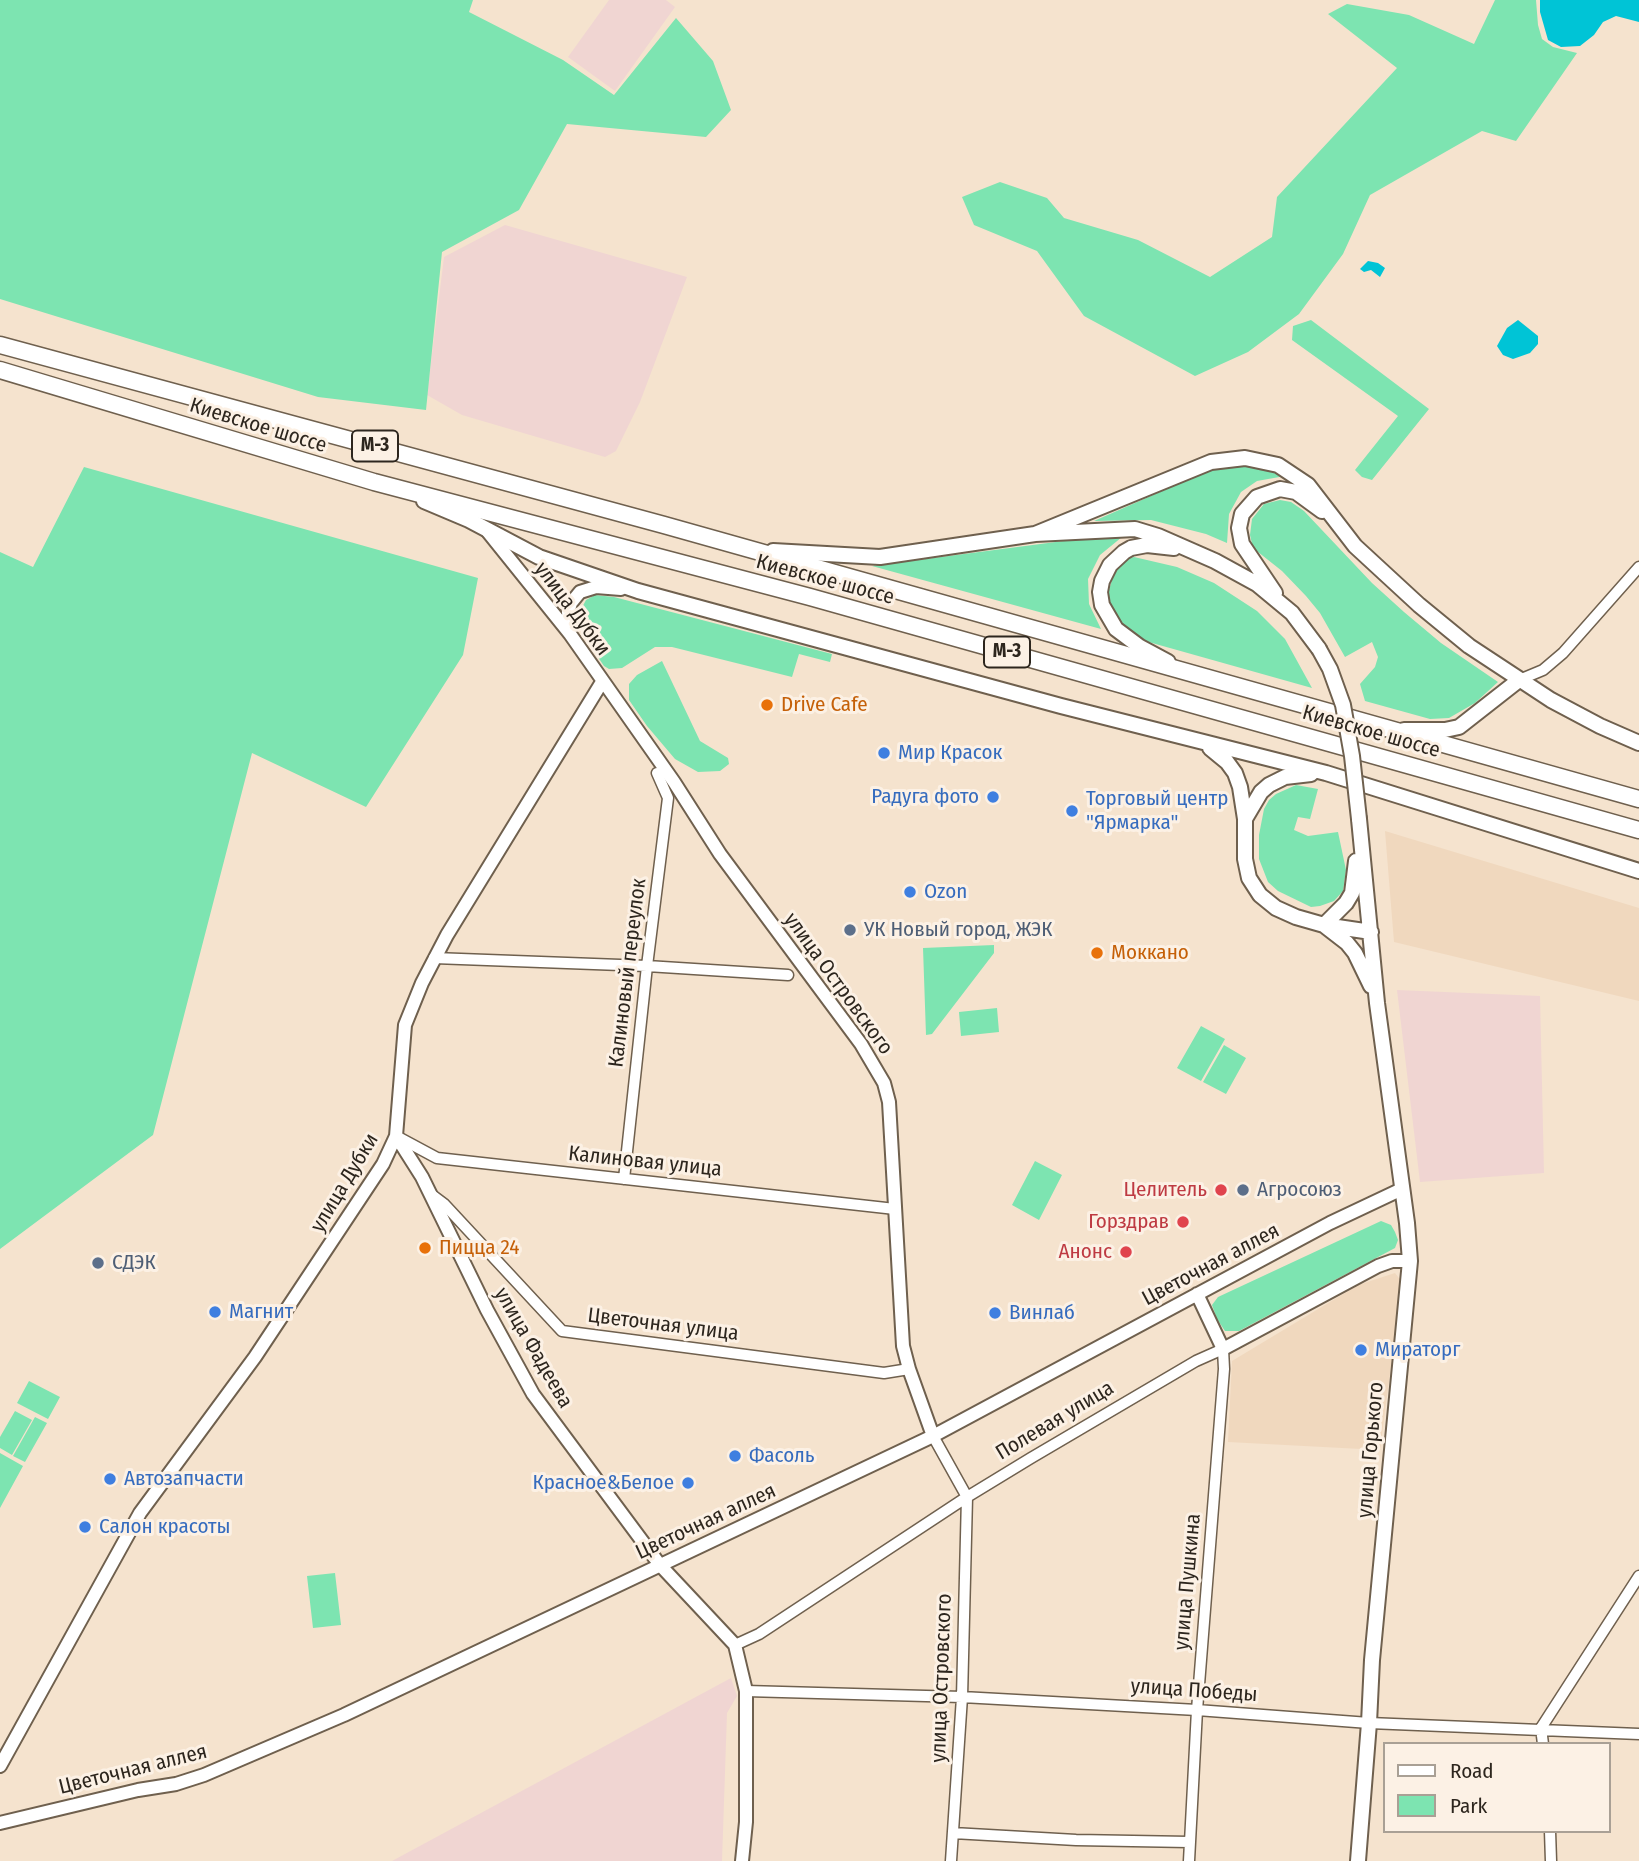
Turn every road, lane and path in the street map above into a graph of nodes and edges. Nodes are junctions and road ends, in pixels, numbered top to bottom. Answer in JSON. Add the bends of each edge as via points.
{"nodes":[{"id":1,"x":0,"y":345,"type":"edge"},
{"id":2,"x":0,"y":370,"type":"edge"},
{"id":3,"x":374,"y":482,"type":"junction"},
{"id":4,"x":1334,"y":520,"type":"junction"},
{"id":5,"x":488,"y":532,"type":"junction"},
{"id":6,"x":1035,"y":534,"type":"junction"},
{"id":7,"x":749,"y":550,"type":"junction"},
{"id":8,"x":1190,"y":550,"type":"junction"},
{"id":9,"x":1639,"y":567,"type":"edge"},
{"id":10,"x":638,"y":591,"type":"junction"},
{"id":11,"x":1280,"y":601,"type":"junction"},
{"id":12,"x":570,"y":634,"type":"junction"},
{"id":13,"x":1189,"y":671,"type":"junction"},
{"id":14,"x":1520,"y":680,"type":"junction"},
{"id":15,"x":603,"y":682,"type":"junction"},
{"id":16,"x":1393,"y":730,"type":"junction"},
{"id":17,"x":1203,"y":743,"type":"junction"},
{"id":18,"x":1639,"y":743,"type":"edge"},
{"id":19,"x":657,"y":773,"type":"dead end"},
{"id":20,"x":1326,"y":773,"type":"junction"},
{"id":21,"x":1639,"y":799,"type":"edge"},
{"id":22,"x":1359,"y":819,"type":"junction"},
{"id":23,"x":1245,"y":820,"type":"junction"},
{"id":24,"x":1639,"y":830,"type":"edge"},
{"id":25,"x":1639,"y":871,"type":"edge"},
{"id":26,"x":1324,"y":925,"type":"junction"},
{"id":27,"x":1371,"y":932,"type":"junction"},
{"id":28,"x":434,"y":958,"type":"junction"},
{"id":29,"x":647,"y":966,"type":"junction"},
{"id":30,"x":788,"y":975,"type":"dead end"},
{"id":31,"x":1377,"y":1003,"type":"junction"},
{"id":32,"x":396,"y":1136,"type":"junction"},
{"id":33,"x":624,"y":1179,"type":"junction"},
{"id":34,"x":1402,"y":1189,"type":"junction"},
{"id":35,"x":429,"y":1192,"type":"junction"},
{"id":36,"x":895,"y":1209,"type":"junction"},
{"id":37,"x":1410,"y":1261,"type":"junction"},
{"id":38,"x":1198,"y":1294,"type":"junction"},
{"id":39,"x":1223,"y":1349,"type":"junction"},
{"id":40,"x":909,"y":1369,"type":"junction"},
{"id":41,"x":933,"y":1436,"type":"junction"},
{"id":42,"x":967,"y":1497,"type":"junction"},
{"id":43,"x":660,"y":1565,"type":"junction"},
{"id":44,"x":1639,"y":1576,"type":"edge"},
{"id":45,"x":735,"y":1645,"type":"junction"},
{"id":46,"x":746,"y":1691,"type":"junction"},
{"id":47,"x":962,"y":1697,"type":"junction"},
{"id":48,"x":1197,"y":1710,"type":"junction"},
{"id":49,"x":1369,"y":1723,"type":"junction"},
{"id":50,"x":1541,"y":1728,"type":"junction"},
{"id":51,"x":1639,"y":1734,"type":"edge"},
{"id":52,"x":1543,"y":1742,"type":"edge"},
{"id":53,"x":0,"y":1766,"type":"edge"},
{"id":54,"x":0,"y":1823,"type":"edge"},
{"id":55,"x":953,"y":1833,"type":"junction"},
{"id":56,"x":1550,"y":1833,"type":"edge"},
{"id":57,"x":1189,"y":1843,"type":"junction"},
{"id":58,"x":742,"y":1861,"type":"edge"},
{"id":59,"x":951,"y":1861,"type":"edge"},
{"id":60,"x":1188,"y":1861,"type":"edge"},
{"id":61,"x":1357,"y":1861,"type":"edge"},
{"id":62,"x":1551,"y":1861,"type":"edge"}],
"edges":[{"from":1,"to":7,"type":"highway","name":"Киевское шоссе","number":"М-3"},
{"from":2,"to":3,"type":"highway","name":"Киевское шоссе","number":"М-3"},
{"from":3,"to":5,"type":"main road","via":[[457,514]]},
{"from":3,"to":24,"type":"highway","name":"Киевское шоссе","number":"М-3","via":[[810,597]]},
{"from":4,"to":6,"type":"main road","via":[[1308,485],[1289,471],[1255,458],[1235,458],[1211,462]]},
{"from":4,"to":11,"type":"main road","via":[[1287,489],[1263,494],[1246,507],[1240,521],[1242,544]]},
{"from":4,"to":14,"type":"main road","via":[[1355,546],[1419,605]]},
{"from":5,"to":10,"type":"main road","via":[[539,558]]},
{"from":5,"to":12,"type":"street","name":"улица Дубки"},
{"from":6,"to":7,"type":"main road","via":[[880,557]]},
{"from":6,"to":8,"type":"main road","via":[[1135,529]]},
{"from":7,"to":13,"type":"highway","name":"Киевское шоссе","number":"М-3"},
{"from":8,"to":11,"type":"main road","via":[[1228,567]]},
{"from":8,"to":13,"type":"main road","via":[[1147,545],[1131,548],[1110,565],[1100,592],[1101,605],[1127,639]]},
{"from":9,"to":14,"type":"street","via":[[1563,653],[1543,670]]},
{"from":10,"to":12,"type":"street","via":[[596,587],[580,592],[568,612]]},
{"from":10,"to":17,"type":"main road"},
{"from":11,"to":22,"type":"main road","bridge":true,"via":[[1304,627],[1330,669],[1343,705]]},
{"from":12,"to":15,"type":"street","name":"улица Дубки"},
{"from":13,"to":16,"type":"highway","name":"Киевское шоссе","number":"М-3"},
{"from":14,"to":16,"type":"main road","via":[[1459,727]]},
{"from":14,"to":18,"type":"main road","via":[[1582,717]]},
{"from":15,"to":28,"type":"street","name":"улица Дубки"},
{"from":15,"to":36,"type":"street","name":"улица Островского","via":[[720,854],[861,1044],[884,1083]]},
{"from":16,"to":21,"type":"highway","name":"Киевское шоссе","number":"М-3"},
{"from":17,"to":20,"type":"main road"},
{"from":17,"to":23,"type":"main road","via":[[1235,773]]},
{"from":19,"to":29,"type":"street","name":"Калиновый переулок","via":[[668,798]]},
{"from":20,"to":23,"type":"main road","via":[[1275,781],[1261,792]]},
{"from":20,"to":25,"type":"main road"},
{"from":22,"to":26,"type":"main road","via":[[1352,893]]},
{"from":22,"to":27,"type":"main road"},
{"from":23,"to":26,"type":"main road","via":[[1245,859],[1255,889],[1283,912]]},
{"from":26,"to":27,"type":"main road"},
{"from":26,"to":31,"type":"main road","via":[[1360,960]]},
{"from":27,"to":31,"type":"main road"},
{"from":28,"to":29,"type":"street"},
{"from":28,"to":32,"type":"street","name":"улица Дубки","via":[[405,1025]]},
{"from":29,"to":30,"type":"street"},
{"from":29,"to":33,"type":"street","name":"Калиновый переулок"},
{"from":31,"to":34,"type":"main road","name":"улица Горького"},
{"from":32,"to":33,"type":"street","name":"Калиновая улица","via":[[437,1158]]},
{"from":32,"to":35,"type":"street","name":"улица Фадеева"},
{"from":32,"to":53,"type":"street","name":"улица Дубки","via":[[383,1164],[256,1357],[140,1513]]},
{"from":33,"to":36,"type":"street","name":"Калиновая улица"},
{"from":34,"to":37,"type":"main road","name":"улица Горького"},
{"from":34,"to":38,"type":"street","name":"Цветочная аллея"},
{"from":35,"to":40,"type":"street","name":"Цветочная улица","via":[[562,1331],[884,1373]]},
{"from":35,"to":43,"type":"street","name":"улица Фадеева","via":[[533,1394]]},
{"from":36,"to":40,"type":"street","name":"улица Островского","via":[[900,1315]]},
{"from":37,"to":39,"type":"street","name":"Полевая улица","via":[[1378,1266]]},
{"from":37,"to":49,"type":"main road","name":"улица Горького"},
{"from":38,"to":39,"type":"street"},
{"from":38,"to":41,"type":"street","name":"Цветочная аллея"},
{"from":39,"to":42,"type":"street","name":"Полевая улица"},
{"from":39,"to":48,"type":"street","name":"улица Пушкина"},
{"from":40,"to":41,"type":"street","name":"улица Островского"},
{"from":41,"to":42,"type":"street"},
{"from":41,"to":43,"type":"street","name":"Цветочная аллея"},
{"from":42,"to":45,"type":"street","name":"Полевая улица","via":[[759,1634]]},
{"from":42,"to":47,"type":"street","name":"улица Островского"},
{"from":43,"to":45,"type":"street","name":"улица Фадеева"},
{"from":43,"to":54,"type":"street","name":"Цветочная аллея","via":[[344,1715],[204,1774]]},
{"from":44,"to":50,"type":"street"},
{"from":45,"to":46,"type":"street"},
{"from":46,"to":47,"type":"street","name":"улица Победы"},
{"from":46,"to":58,"type":"street"},
{"from":47,"to":48,"type":"street","name":"улица Победы"},
{"from":47,"to":55,"type":"street","name":"улица Островского"},
{"from":48,"to":49,"type":"street","name":"улица Победы"},
{"from":48,"to":57,"type":"street","name":"улица Пушкина"},
{"from":49,"to":50,"type":"street","name":"улица Победы"},
{"from":49,"to":61,"type":"main road","name":"улица Горького"},
{"from":50,"to":51,"type":"street","name":"улица Победы"},
{"from":50,"to":52,"type":"street"},
{"from":55,"to":57,"type":"street"},
{"from":55,"to":59,"type":"street","name":"улица Островского"},
{"from":56,"to":62,"type":"street"},
{"from":57,"to":60,"type":"street","name":"улица Пушкина"}]}
